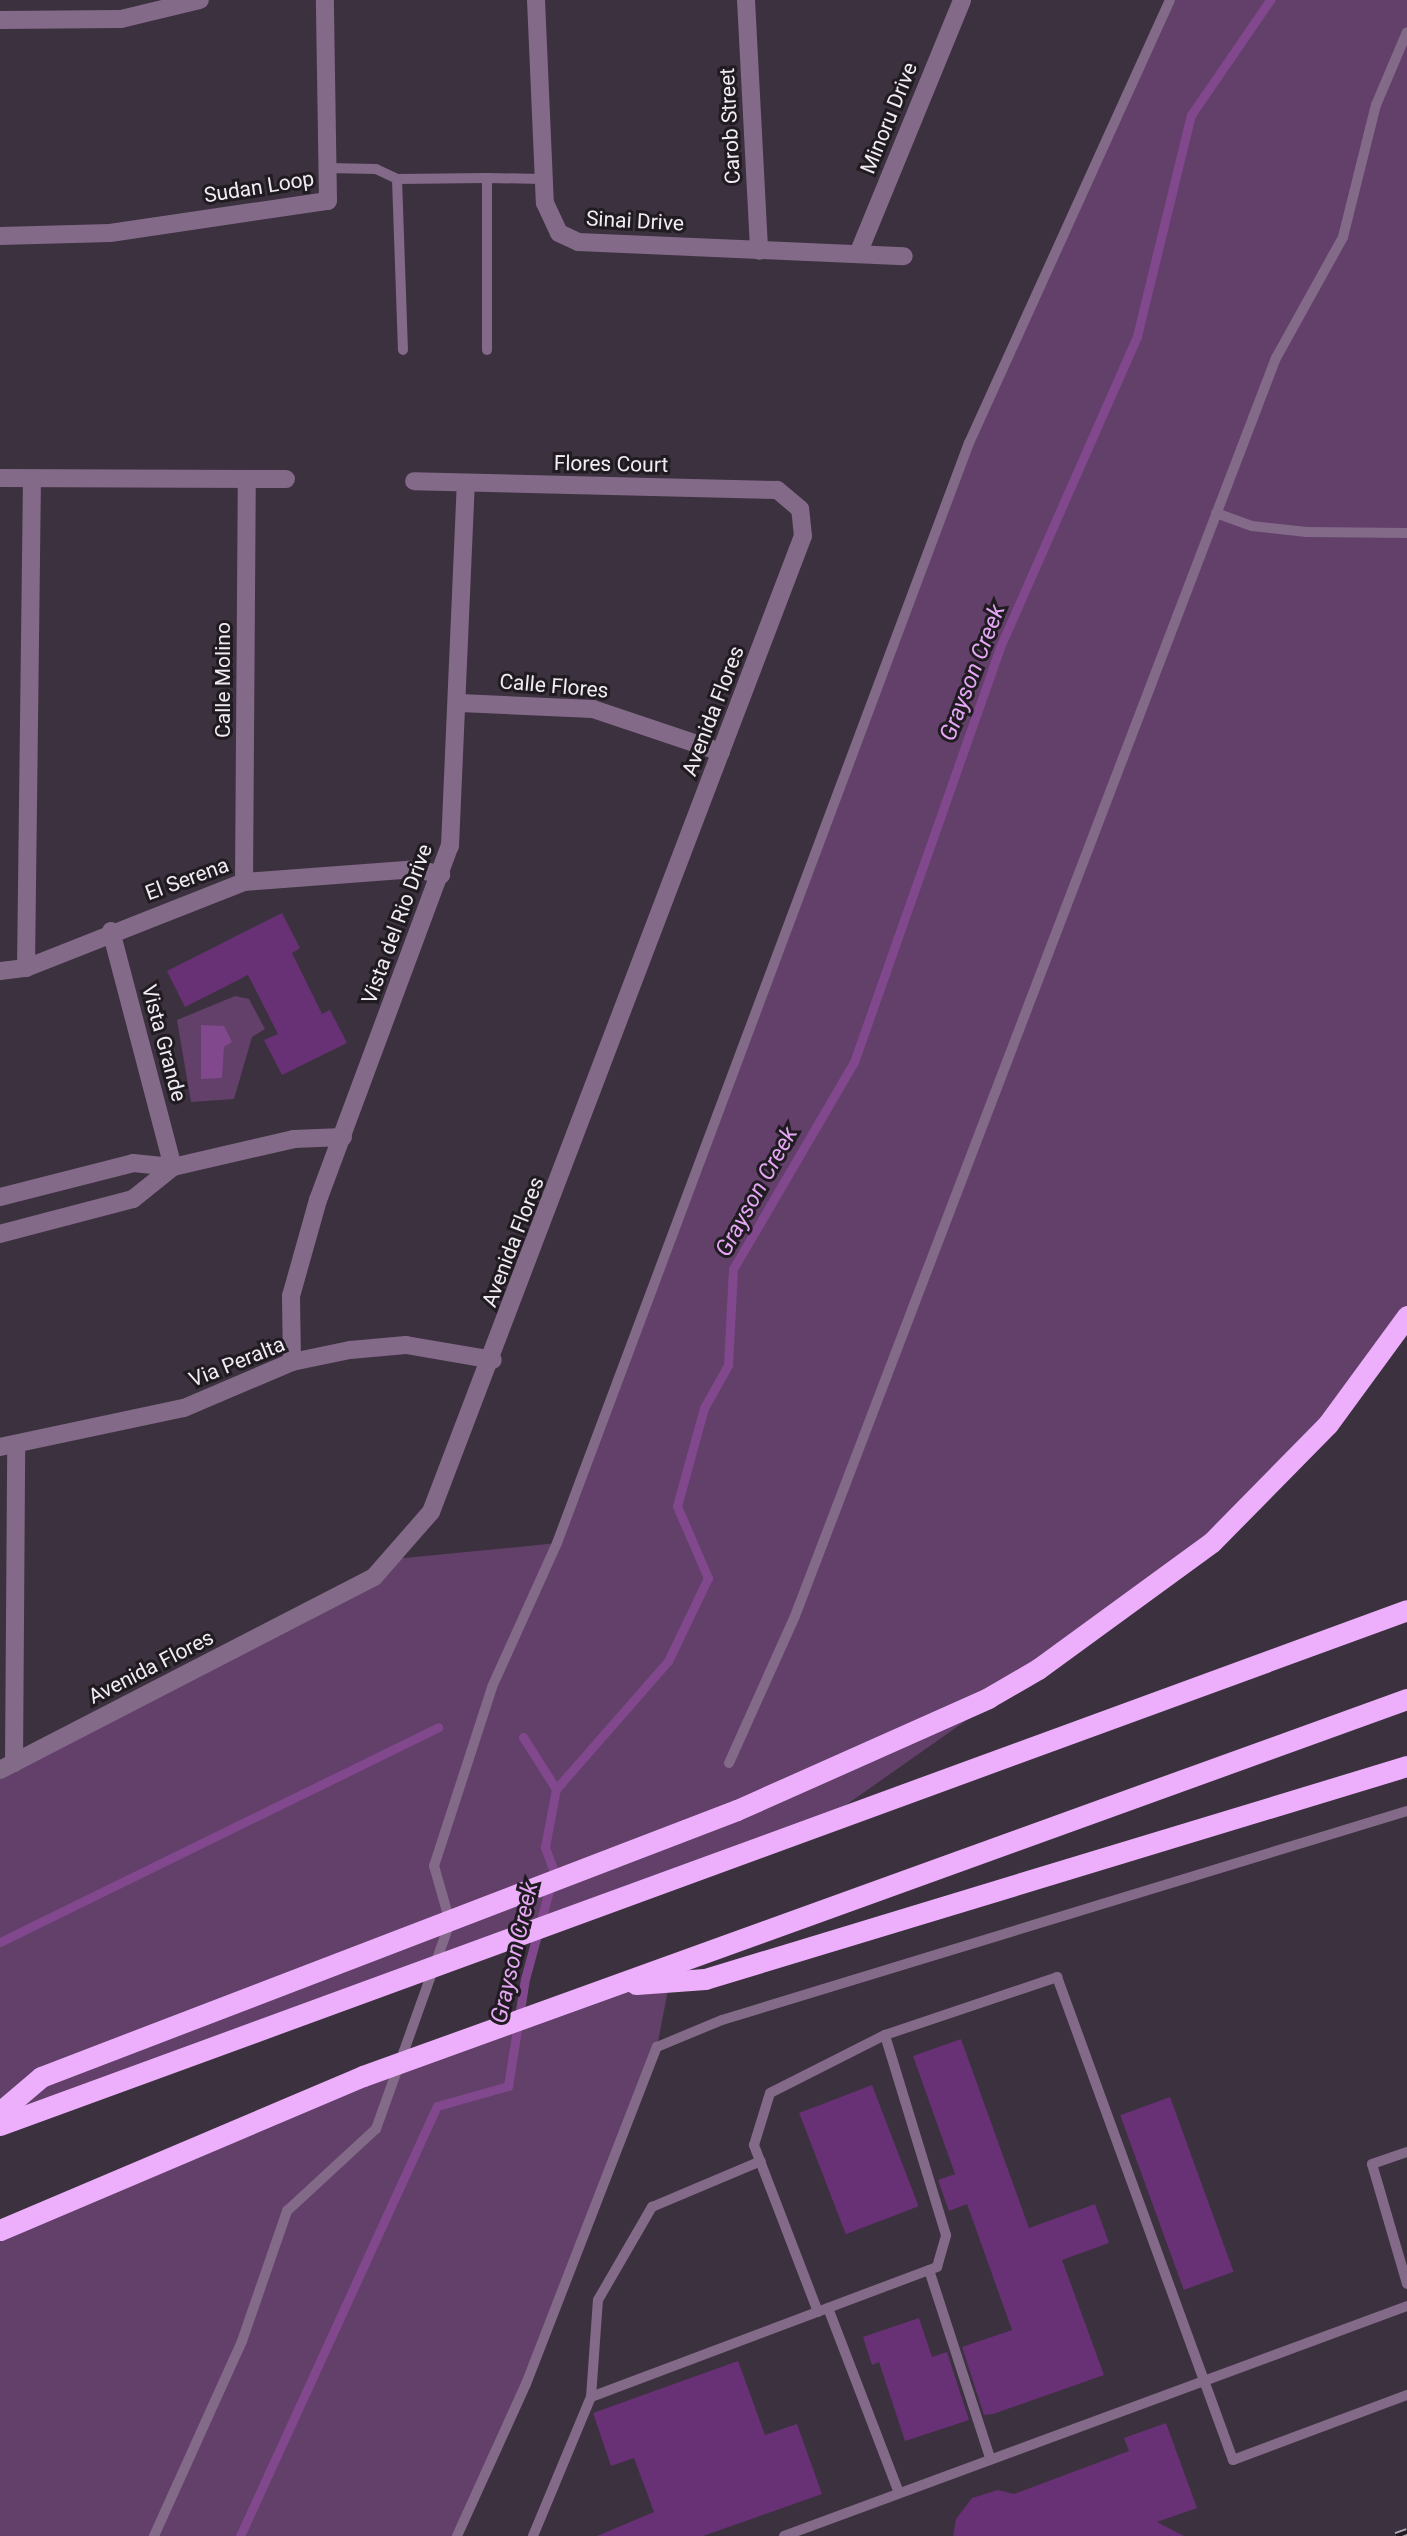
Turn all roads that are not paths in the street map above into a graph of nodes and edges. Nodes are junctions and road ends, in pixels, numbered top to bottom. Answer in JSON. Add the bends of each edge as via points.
{"nodes":[{"id":1,"x":200,"y":0,"type":"edge"},
{"id":2,"x":325,"y":0,"type":"edge"},
{"id":3,"x":536,"y":0,"type":"edge"},
{"id":4,"x":746,"y":0,"type":"edge"},
{"id":5,"x":962,"y":0,"type":"edge"},
{"id":6,"x":1170,"y":0,"type":"edge"},
{"id":7,"x":0,"y":20,"type":"edge"},
{"id":8,"x":1407,"y":32,"type":"edge"},
{"id":9,"x":327,"y":168,"type":"junction"},
{"id":10,"x":487,"y":178,"type":"junction"},
{"id":11,"x":397,"y":179,"type":"junction"},
{"id":12,"x":544,"y":179,"type":"junction"},
{"id":13,"x":0,"y":236,"type":"edge"},
{"id":14,"x":759,"y":251,"type":"junction"},
{"id":15,"x":858,"y":254,"type":"junction"},
{"id":16,"x":904,"y":256,"type":"dead end"},
{"id":17,"x":403,"y":350,"type":"dead end"},
{"id":18,"x":487,"y":350,"type":"dead end"},
{"id":19,"x":0,"y":478,"type":"edge"},
{"id":20,"x":32,"y":479,"type":"junction"},
{"id":21,"x":247,"y":479,"type":"junction"},
{"id":22,"x":286,"y":479,"type":"dead end"},
{"id":23,"x":414,"y":481,"type":"dead end"},
{"id":24,"x":466,"y":484,"type":"junction"},
{"id":25,"x":800,"y":509,"type":"joint"},
{"id":26,"x":1216,"y":513,"type":"junction"},
{"id":27,"x":1407,"y":533,"type":"edge"},
{"id":28,"x":460,"y":703,"type":"junction"},
{"id":29,"x":721,"y":752,"type":"junction"},
{"id":30,"x":441,"y":875,"type":"junction"},
{"id":31,"x":244,"y":882,"type":"junction"},
{"id":32,"x":111,"y":931,"type":"junction"},
{"id":33,"x":26,"y":968,"type":"junction"},
{"id":34,"x":0,"y":971,"type":"edge"},
{"id":35,"x":343,"y":1137,"type":"junction"},
{"id":36,"x":173,"y":1167,"type":"junction"},
{"id":37,"x":0,"y":1197,"type":"edge"},
{"id":38,"x":0,"y":1234,"type":"edge"},
{"id":39,"x":1407,"y":1316,"type":"edge"},
{"id":40,"x":493,"y":1360,"type":"junction"},
{"id":41,"x":292,"y":1362,"type":"junction"},
{"id":42,"x":8,"y":1447,"type":"edge"},
{"id":43,"x":1407,"y":1610,"type":"edge"},
{"id":44,"x":1407,"y":1699,"type":"edge"},
{"id":45,"x":729,"y":1763,"type":"dead end"},
{"id":46,"x":1407,"y":1766,"type":"edge"},
{"id":47,"x":7,"y":1767,"type":"edge"},
{"id":48,"x":1407,"y":1811,"type":"edge"},
{"id":49,"x":614,"y":1985,"type":"junction"},
{"id":50,"x":885,"y":2035,"type":"junction"},
{"id":51,"x":0,"y":2112,"type":"edge"},
{"id":52,"x":0,"y":2125,"type":"edge"},
{"id":53,"x":1407,"y":2152,"type":"edge"},
{"id":54,"x":761,"y":2161,"type":"junction"},
{"id":55,"x":0,"y":2230,"type":"edge"},
{"id":56,"x":929,"y":2270,"type":"junction"},
{"id":57,"x":1407,"y":2284,"type":"edge"},
{"id":58,"x":1407,"y":2306,"type":"edge"},
{"id":59,"x":823,"y":2310,"type":"junction"},
{"id":60,"x":1203,"y":2378,"type":"junction"},
{"id":61,"x":1407,"y":2395,"type":"edge"},
{"id":62,"x":591,"y":2398,"type":"junction"},
{"id":63,"x":990,"y":2458,"type":"junction"},
{"id":64,"x":899,"y":2493,"type":"junction"},
{"id":65,"x":154,"y":2536,"type":"edge"},
{"id":66,"x":457,"y":2536,"type":"edge"},
{"id":67,"x":533,"y":2536,"type":"edge"},
{"id":68,"x":784,"y":2536,"type":"edge"}],
"edges":[{"from":1,"to":7,"type":"street","via":[[121,19]]},
{"from":2,"to":9,"type":"street","name":"Sudan Loop"},
{"from":3,"to":12,"type":"street","name":"Sinai Drive"},
{"from":4,"to":14,"type":"street","name":"Carob Street"},
{"from":5,"to":15,"type":"street","name":"Minoru Drive"},
{"from":6,"to":65,"type":"lane","via":[[969,443],[557,1543],[492,1687],[434,1867],[450,1922],[376,2129],[287,2211],[242,2342]]},
{"from":8,"to":26,"type":"lane","via":[[1376,105],[1343,237],[1276,358]]},
{"from":9,"to":11,"type":"lane","via":[[376,169]]},
{"from":9,"to":13,"type":"street","name":"Sudan Loop","via":[[328,201],[110,233]]},
{"from":10,"to":11,"type":"lane"},
{"from":10,"to":12,"type":"lane"},
{"from":10,"to":18,"type":"lane"},
{"from":11,"to":17,"type":"lane"},
{"from":12,"to":14,"type":"street","name":"Sinai Drive","via":[[551,220],[578,242]]},
{"from":14,"to":15,"type":"street","name":"Sinai Drive"},
{"from":15,"to":16,"type":"street","name":"Sinai Drive"},
{"from":19,"to":20,"type":"street"},
{"from":20,"to":21,"type":"street"},
{"from":20,"to":33,"type":"street"},
{"from":21,"to":22,"type":"street"},
{"from":21,"to":31,"type":"street","name":"Calle Molino"},
{"from":23,"to":24,"type":"street","name":"Flores Court"},
{"from":24,"to":25,"type":"street","name":"Flores Court","via":[[777,490]]},
{"from":24,"to":28,"type":"street","name":"Vista del Rio Drive"},
{"from":25,"to":29,"type":"street","name":"Avenida Flores","via":[[803,536]]},
{"from":26,"to":27,"type":"lane","via":[[1252,526],[1307,532]]},
{"from":26,"to":45,"type":"lane","via":[[796,1616]]},
{"from":28,"to":29,"type":"street","name":"Calle Flores","via":[[593,709]]},
{"from":28,"to":30,"type":"street","name":"Vista del Rio Drive","via":[[455,814]]},
{"from":29,"to":40,"type":"street","name":"Avenida Flores"},
{"from":30,"to":31,"type":"street","name":"El Serena","via":[[416,869]]},
{"from":30,"to":35,"type":"street","name":"Vista del Rio Drive"},
{"from":31,"to":32,"type":"street","name":"El Serena"},
{"from":32,"to":33,"type":"street","name":"El Serena"},
{"from":32,"to":36,"type":"street","name":"Vista Grande"},
{"from":33,"to":34,"type":"street","name":"El Serena"},
{"from":35,"to":36,"type":"street","via":[[294,1139]]},
{"from":35,"to":41,"type":"street","name":"Vista del Rio Drive","via":[[291,1296]]},
{"from":36,"to":37,"type":"street","via":[[133,1163]]},
{"from":36,"to":38,"type":"street","via":[[133,1199]]},
{"from":39,"to":51,"type":"highway","via":[[1328,1424],[1212,1542],[1143,1596],[988,1698],[737,1810],[41,2077]]},
{"from":40,"to":41,"type":"street","name":"Via Peralta","via":[[406,1345]]},
{"from":40,"to":47,"type":"street","name":"Avenida Flores","via":[[432,1512],[373,1577]]},
{"from":41,"to":42,"type":"street","name":"Via Peralta","via":[[184,1408]]},
{"from":42,"to":47,"type":"street"},
{"from":43,"to":52,"type":"highway","via":[[720,1857]]},
{"from":44,"to":49,"type":"highway"},
{"from":46,"to":49,"type":"highway","via":[[719,1976]]},
{"from":48,"to":66,"type":"lane","via":[[722,2020],[657,2047],[526,2384]]},
{"from":49,"to":55,"type":"highway","via":[[363,2076]]},
{"from":50,"to":54,"type":"lane","via":[[770,2093],[754,2145]]},
{"from":50,"to":56,"type":"lane","via":[[946,2235],[937,2267]]},
{"from":50,"to":60,"type":"lane","via":[[1057,1977]]},
{"from":53,"to":57,"type":"lane","via":[[1372,2164]]},
{"from":54,"to":59,"type":"lane"},
{"from":54,"to":62,"type":"lane","via":[[652,2207],[598,2300]]},
{"from":56,"to":59,"type":"lane"},
{"from":56,"to":63,"type":"lane"},
{"from":58,"to":60,"type":"lane"},
{"from":59,"to":62,"type":"lane"},
{"from":59,"to":64,"type":"lane"},
{"from":60,"to":61,"type":"lane","via":[[1233,2460]]},
{"from":60,"to":63,"type":"lane"},
{"from":62,"to":67,"type":"lane"},
{"from":63,"to":64,"type":"lane"},
{"from":64,"to":68,"type":"lane"}]}
